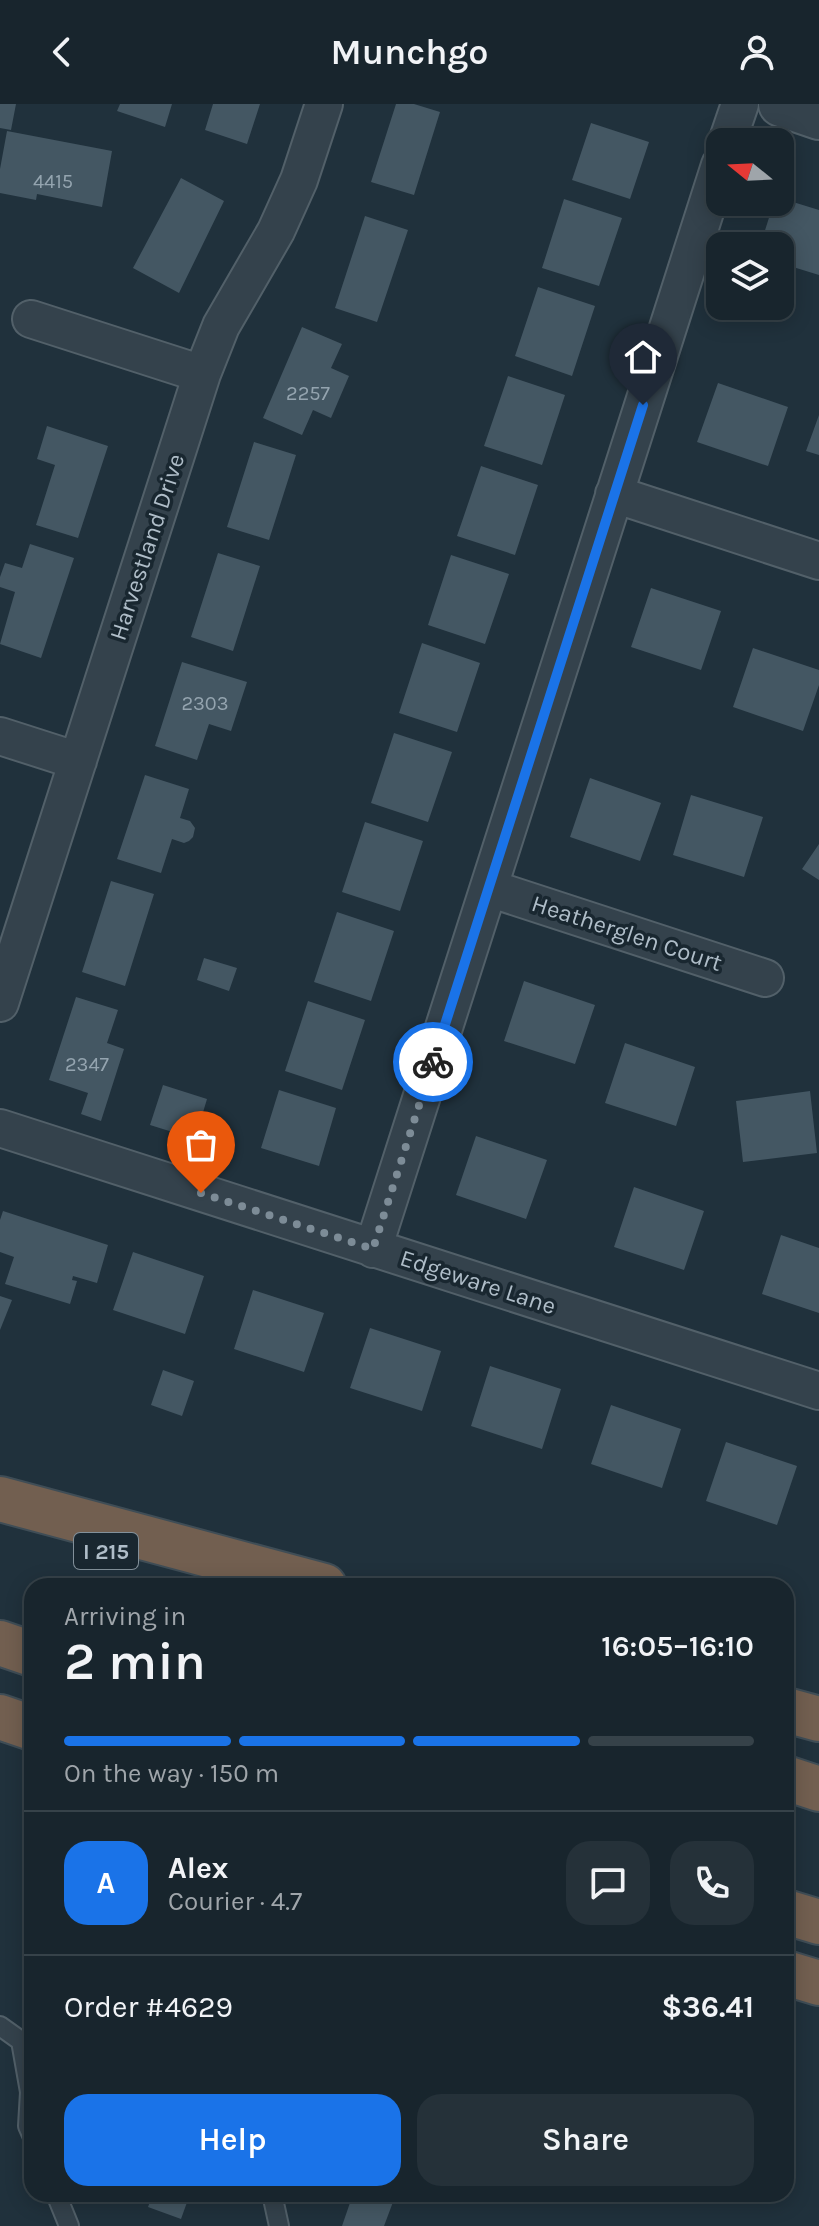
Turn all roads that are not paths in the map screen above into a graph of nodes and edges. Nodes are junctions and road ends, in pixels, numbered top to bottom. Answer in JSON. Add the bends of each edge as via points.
{"nodes":[{"id":1,"x":324,"y":104,"type":"edge"},
{"id":2,"x":740,"y":104,"type":"edge"},
{"id":3,"x":781,"y":104,"type":"edge"},
{"id":4,"x":819,"y":117,"type":"edge"},
{"id":5,"x":732,"y":128,"type":"edge"},
{"id":6,"x":706,"y":208,"type":"edge"},
{"id":7,"x":31,"y":319,"type":"dead end"},
{"id":8,"x":202,"y":374,"type":"junction"},
{"id":9,"x":614,"y":494,"type":"junction"},
{"id":10,"x":819,"y":561,"type":"edge"},
{"id":11,"x":0,"y":736,"type":"edge"},
{"id":12,"x":78,"y":761,"type":"junction"},
{"id":13,"x":489,"y":888,"type":"junction"},
{"id":14,"x":765,"y":978,"type":"dead end"},
{"id":15,"x":0,"y":1003,"type":"edge"},
{"id":16,"x":0,"y":1128,"type":"edge"},
{"id":17,"x":373,"y":1249,"type":"junction"},
{"id":18,"x":819,"y":1391,"type":"edge"},
{"id":19,"x":0,"y":1499,"type":"edge"},
{"id":20,"x":0,"y":1515,"type":"edge"},
{"id":21,"x":188,"y":1578,"type":"edge"},
{"id":22,"x":294,"y":1578,"type":"edge"},
{"id":23,"x":0,"y":1643,"type":"edge"},
{"id":24,"x":24,"y":1651,"type":"edge"},
{"id":25,"x":794,"y":1712,"type":"edge"},
{"id":26,"x":0,"y":1717,"type":"edge"},
{"id":27,"x":819,"y":1719,"type":"edge"},
{"id":28,"x":24,"y":1725,"type":"edge"},
{"id":29,"x":794,"y":1781,"type":"edge"},
{"id":30,"x":819,"y":1789,"type":"edge"},
{"id":31,"x":794,"y":1914,"type":"edge"},
{"id":32,"x":819,"y":1922,"type":"edge"},
{"id":33,"x":794,"y":1975,"type":"edge"},
{"id":34,"x":819,"y":1983,"type":"edge"},
{"id":35,"x":0,"y":2026,"type":"edge"},
{"id":36,"x":24,"y":2056,"type":"edge"},
{"id":37,"x":59,"y":2202,"type":"edge"},
{"id":38,"x":274,"y":2202,"type":"edge"},
{"id":39,"x":69,"y":2226,"type":"edge"},
{"id":40,"x":279,"y":2226,"type":"edge"}],
"edges":[{"from":1,"to":8,"type":"street","name":"Harvestland Drive","via":[[288,206],[221,326]]},
{"from":2,"to":5,"type":"street"},
{"from":3,"to":4,"type":"street"},
{"from":6,"to":9,"type":"street"},
{"from":7,"to":8,"type":"street"},
{"from":8,"to":12,"type":"street","name":"Harvestland Drive"},
{"from":9,"to":10,"type":"street"},
{"from":9,"to":13,"type":"street"},
{"from":11,"to":12,"type":"street"},
{"from":12,"to":15,"type":"street","name":"Harvestland Drive"},
{"from":13,"to":14,"type":"street","name":"Heatherglen Court"},
{"from":13,"to":17,"type":"street"},
{"from":16,"to":17,"type":"street","name":"Edgeware Lane"},
{"from":17,"to":18,"type":"street","name":"Edgeware Lane"},
{"from":19,"to":22,"type":"highway"},
{"from":20,"to":21,"type":"highway","number":"I 215"},
{"from":23,"to":24,"type":"highway"},
{"from":25,"to":27,"type":"highway"},
{"from":26,"to":28,"type":"highway"},
{"from":29,"to":30,"type":"highway"},
{"from":31,"to":32,"type":"highway"},
{"from":33,"to":34,"type":"highway"},
{"from":35,"to":36,"type":"lane","via":[[21,2041]]},
{"from":37,"to":39,"type":"lane"},
{"from":38,"to":40,"type":"lane"}]}
